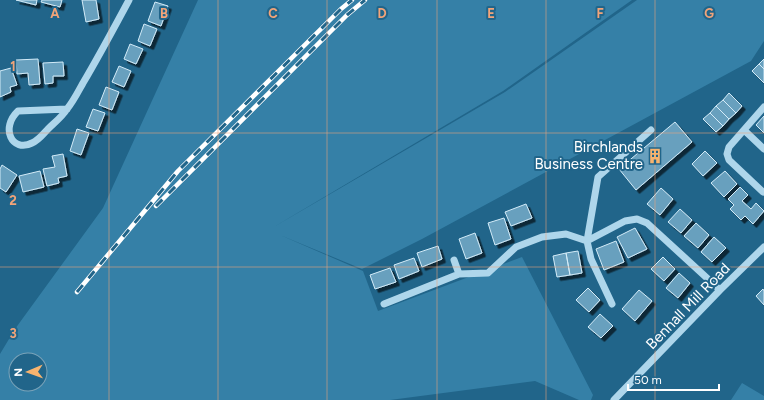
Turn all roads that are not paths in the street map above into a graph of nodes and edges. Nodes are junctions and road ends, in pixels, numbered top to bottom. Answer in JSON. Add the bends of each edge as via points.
{"nodes":[{"id":1,"x":128,"y":0,"type":"edge"},
{"id":2,"x":764,"y":106,"type":"edge"},
{"id":3,"x":67,"y":110,"type":"junction"},
{"id":4,"x":652,"y":130,"type":"dead end"},
{"id":5,"x":744,"y":130,"type":"junction"},
{"id":6,"x":764,"y":149,"type":"edge"},
{"id":7,"x":763,"y":192,"type":"edge"},
{"id":8,"x":587,"y":241,"type":"junction"},
{"id":9,"x":764,"y":247,"type":"edge"},
{"id":10,"x":454,"y":260,"type":"dead end"},
{"id":11,"x":459,"y":274,"type":"junction"},
{"id":12,"x":720,"y":290,"type":"junction"},
{"id":13,"x":384,"y":304,"type":"dead end"},
{"id":14,"x":612,"y":304,"type":"dead end"},
{"id":15,"x":614,"y":400,"type":"edge"}],
"edges":[{"from":1,"to":3,"type":"street","via":[[102,52]]},
{"from":2,"to":5,"type":"street"},
{"from":3,"to":3,"type":"street","via":[[18,111],[8,120],[6,127],[10,139],[15,144],[31,144]]},
{"from":4,"to":8,"type":"street","via":[[598,176]]},
{"from":5,"to":6,"type":"street"},
{"from":5,"to":7,"type":"street","via":[[729,147],[727,154],[729,160]]},
{"from":8,"to":11,"type":"street","via":[[566,234],[542,237],[516,247],[488,273]]},
{"from":8,"to":12,"type":"street","via":[[625,221],[637,219],[647,223]]},
{"from":8,"to":14,"type":"street","via":[[591,259]]},
{"from":9,"to":12,"type":"street","name":"Benhall Mill Road"},
{"from":10,"to":11,"type":"street"},
{"from":11,"to":13,"type":"street"},
{"from":12,"to":15,"type":"street","name":"Benhall Mill Road"}]}
